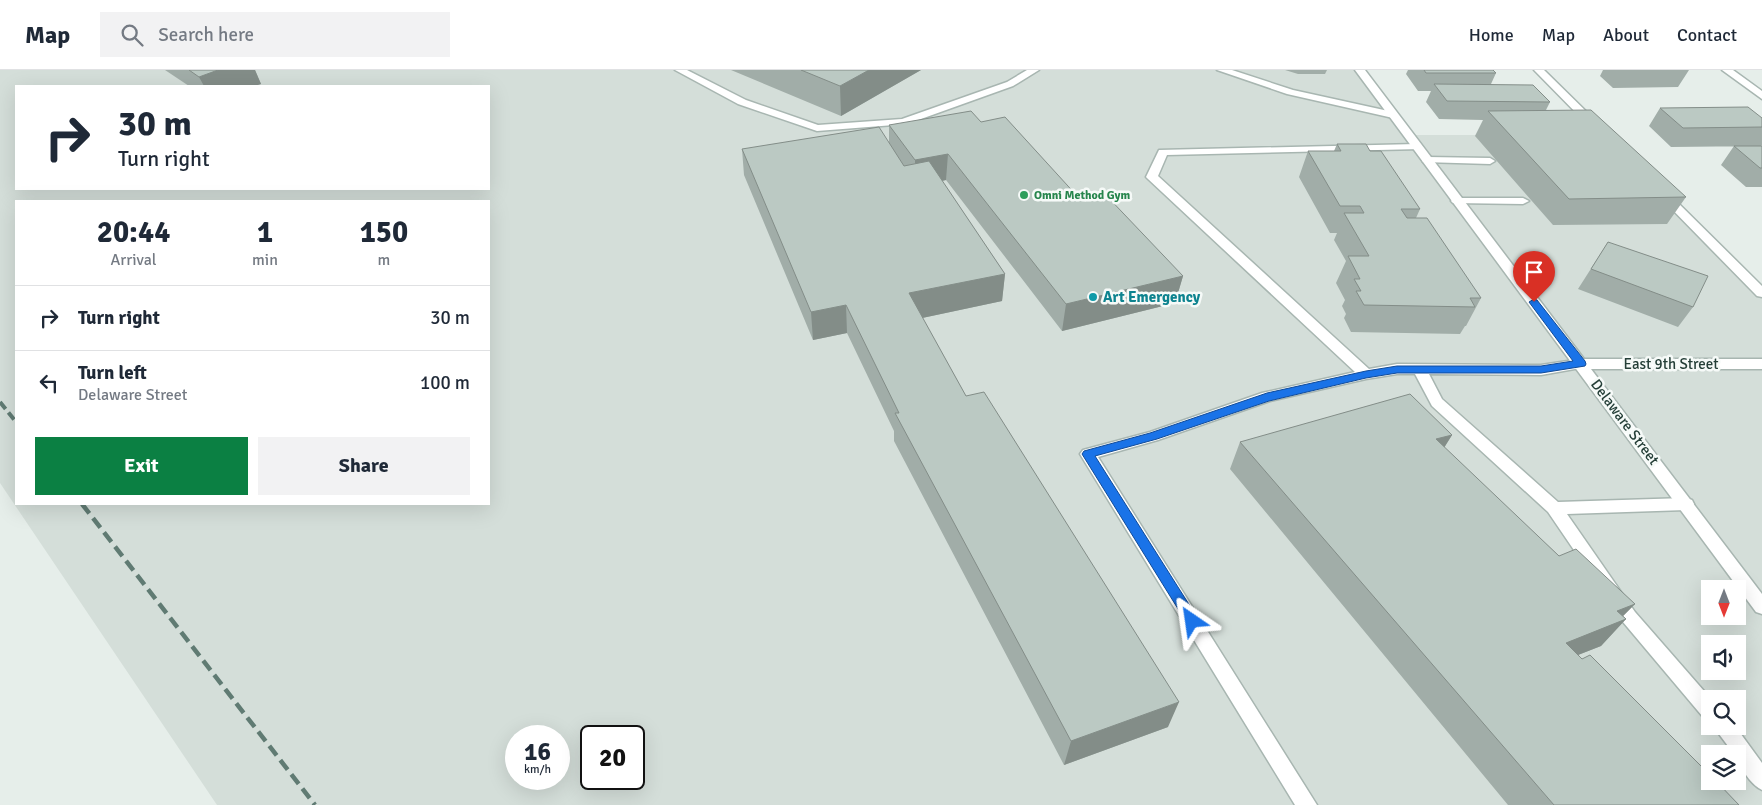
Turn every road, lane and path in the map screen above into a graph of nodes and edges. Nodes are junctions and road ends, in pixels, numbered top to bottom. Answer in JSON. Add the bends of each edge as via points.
{"nodes":[{"id":1,"x":680,"y":70,"type":"edge"},
{"id":2,"x":1034,"y":70,"type":"edge"},
{"id":3,"x":1222,"y":70,"type":"edge"},
{"id":4,"x":1360,"y":70,"type":"edge"},
{"id":5,"x":1539,"y":70,"type":"edge"},
{"id":6,"x":1727,"y":70,"type":"edge"},
{"id":7,"x":1762,"y":96,"type":"edge"},
{"id":8,"x":1393,"y":115,"type":"junction"},
{"id":9,"x":1598,"y":129,"type":"edge"},
{"id":10,"x":1417,"y":147,"type":"junction"},
{"id":11,"x":1427,"y":160,"type":"junction"},
{"id":12,"x":1490,"y":161,"type":"dead end"},
{"id":13,"x":1656,"y":188,"type":"edge"},
{"id":14,"x":1523,"y":200,"type":"dead end"},
{"id":15,"x":1457,"y":201,"type":"junction"},
{"id":16,"x":1762,"y":293,"type":"edge"},
{"id":17,"x":1581,"y":364,"type":"junction"},
{"id":18,"x":1762,"y":364,"type":"edge"},
{"id":19,"x":1419,"y":370,"type":"junction"},
{"id":20,"x":1366,"y":374,"type":"junction"},
{"id":21,"x":1686,"y":504,"type":"junction"},
{"id":22,"x":1554,"y":508,"type":"junction"},
{"id":23,"x":1762,"y":607,"type":"edge"},
{"id":24,"x":1701,"y":701,"type":"edge"},
{"id":25,"x":1731,"y":735,"type":"edge"},
{"id":26,"x":1762,"y":780,"type":"edge"},
{"id":27,"x":1307,"y":805,"type":"edge"}],
"edges":[{"from":1,"to":2,"type":"street","via":[[742,102],[817,128],[903,122],[1010,84]]},
{"from":3,"to":8,"type":"street","via":[[1290,92]]},
{"from":4,"to":8,"type":"street","name":"Delaware Street"},
{"from":5,"to":9,"type":"street"},
{"from":6,"to":7,"type":"street"},
{"from":8,"to":10,"type":"street","name":"Delaware Street"},
{"from":10,"to":11,"type":"street","name":"Delaware Street"},
{"from":10,"to":20,"type":"street","via":[[1163,152],[1152,177]]},
{"from":11,"to":12,"type":"street"},
{"from":11,"to":15,"type":"street","name":"Delaware Street"},
{"from":13,"to":16,"type":"street"},
{"from":14,"to":15,"type":"street"},
{"from":15,"to":17,"type":"street","name":"Delaware Street"},
{"from":17,"to":18,"type":"street","name":"East 9th Street"},
{"from":17,"to":19,"type":"street","name":"East 9th Street","via":[[1541,370]]},
{"from":17,"to":21,"type":"street","name":"Delaware Street"},
{"from":19,"to":20,"type":"street","name":"East 9th Street"},
{"from":19,"to":22,"type":"street","via":[[1437,402]]},
{"from":20,"to":27,"type":"street","name":"East 9th Street","via":[[1267,397],[1153,436],[1088,454]]},
{"from":21,"to":22,"type":"street"},
{"from":21,"to":23,"type":"street","name":"Delaware Street"},
{"from":22,"to":24,"type":"street","via":[[1629,617]]},
{"from":25,"to":26,"type":"street"}]}
